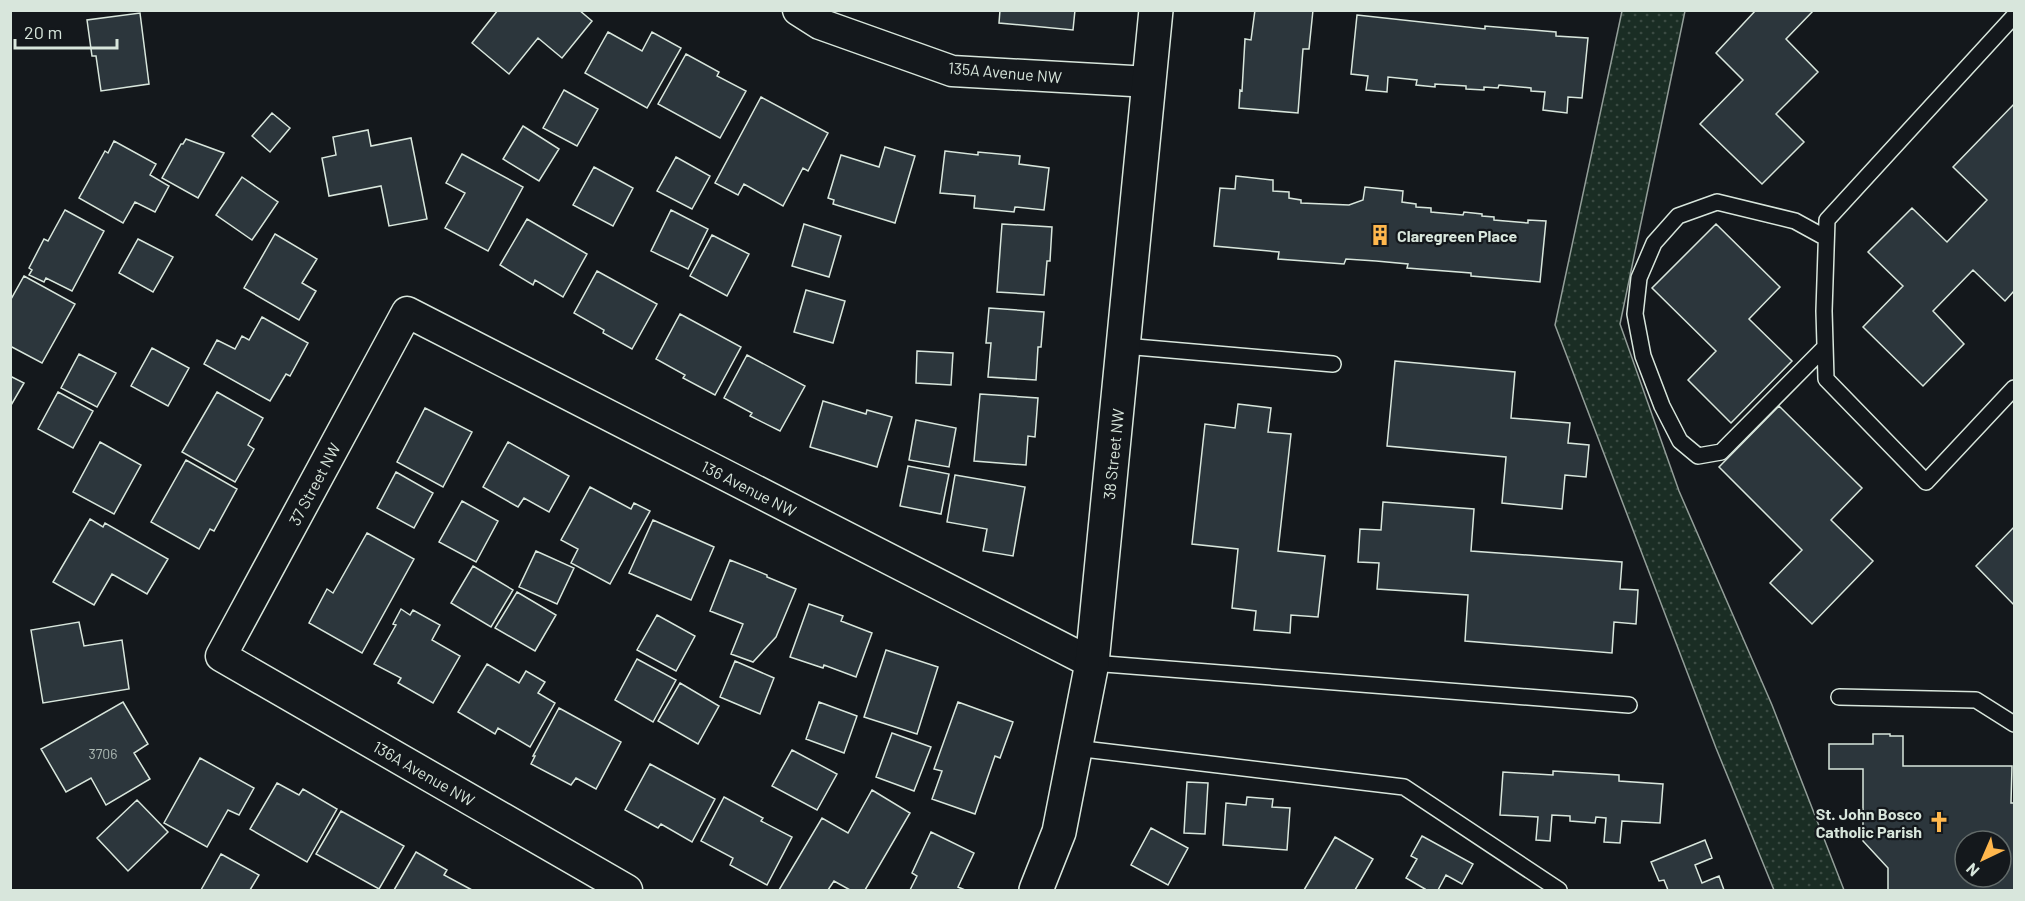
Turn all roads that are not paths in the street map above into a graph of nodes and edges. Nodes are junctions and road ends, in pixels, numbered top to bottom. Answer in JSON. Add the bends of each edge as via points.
{"nodes":[{"id":1,"x":798,"y":10,"type":"edge"},
{"id":2,"x":1156,"y":10,"type":"edge"},
{"id":3,"x":2014,"y":16,"type":"edge"},
{"id":4,"x":1150,"y":82,"type":"junction"},
{"id":5,"x":1826,"y":238,"type":"junction"},
{"id":6,"x":407,"y":312,"type":"joint"},
{"id":7,"x":1124,"y":346,"type":"junction"},
{"id":8,"x":1825,"y":347,"type":"junction"},
{"id":9,"x":1333,"y":364,"type":"dead end"},
{"id":10,"x":2014,"y":388,"type":"edge"},
{"id":11,"x":221,"y":656,"type":"joint"},
{"id":12,"x":1092,"y":663,"type":"junction"},
{"id":13,"x":1839,"y":697,"type":"dead end"},
{"id":14,"x":1629,"y":705,"type":"dead end"},
{"id":15,"x":2014,"y":724,"type":"edge"},
{"id":16,"x":1075,"y":748,"type":"junction"},
{"id":17,"x":627,"y":891,"type":"edge"},
{"id":18,"x":1036,"y":891,"type":"edge"},
{"id":19,"x":1559,"y":891,"type":"edge"}],
"edges":[{"from":1,"to":4,"type":"street","name":"135A Avenue NW","via":[[820,24],[952,71]]},
{"from":2,"to":4,"type":"street","name":"38 Street NW"},
{"from":3,"to":5,"type":"lane","via":[[1827,220]]},
{"from":4,"to":7,"type":"street","name":"38 Street NW"},
{"from":5,"to":8,"type":"lane"},
{"from":5,"to":8,"type":"lane","via":[[1795,221],[1717,202],[1678,216],[1654,243],[1638,278],[1635,314],[1643,356],[1662,406],[1680,441],[1698,456],[1721,452]]},
{"from":6,"to":11,"type":"street","name":"37 Street NW"},
{"from":6,"to":12,"type":"street","name":"136 Avenue NW"},
{"from":7,"to":9,"type":"lane"},
{"from":7,"to":12,"type":"street","name":"38 Street NW"},
{"from":8,"to":10,"type":"lane","via":[[1826,379],[1926,482]]},
{"from":11,"to":17,"type":"street","name":"136A Avenue NW"},
{"from":12,"to":14,"type":"lane"},
{"from":12,"to":16,"type":"street","name":"38 Street NW"},
{"from":13,"to":15,"type":"lane","via":[[1976,700]]},
{"from":16,"to":18,"type":"street","name":"38 Street NW","via":[[1059,832]]},
{"from":16,"to":19,"type":"lane","via":[[1404,787]]}]}
